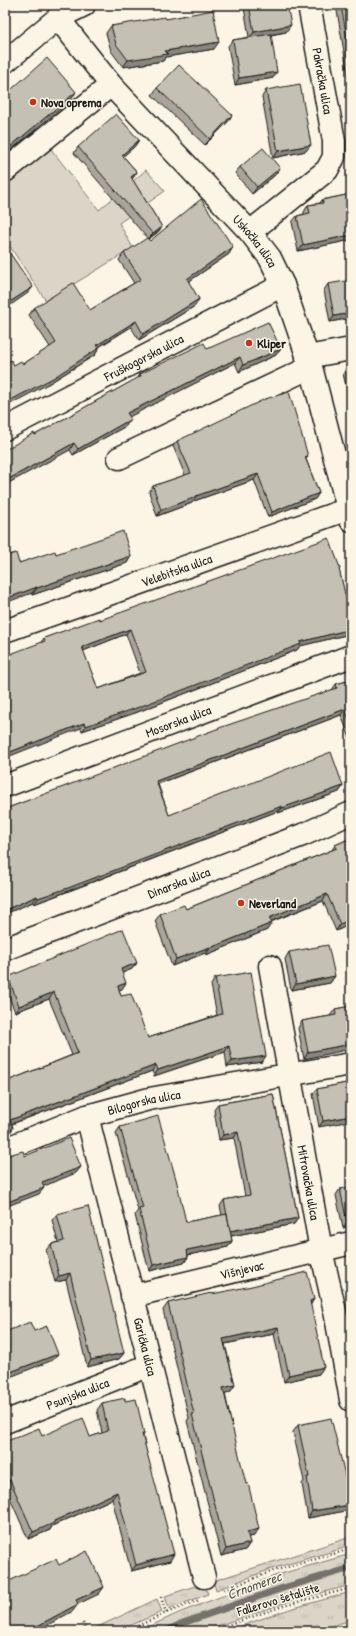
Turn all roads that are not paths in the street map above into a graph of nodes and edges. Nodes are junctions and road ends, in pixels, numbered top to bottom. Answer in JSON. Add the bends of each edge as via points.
{"nodes":[{"id":1,"x":84,"y":5,"type":"edge"},
{"id":2,"x":309,"y":5,"type":"edge"},
{"id":3,"x":58,"y":18,"type":"junction"},
{"id":4,"x":5,"y":62,"type":"edge"},
{"id":5,"x":111,"y":85,"type":"junction"},
{"id":6,"x":342,"y":156,"type":"edge"},
{"id":7,"x":5,"y":171,"type":"edge"},
{"id":8,"x":250,"y":232,"type":"junction"},
{"id":9,"x":282,"y":285,"type":"junction"},
{"id":10,"x":351,"y":349,"type":"edge"},
{"id":11,"x":309,"y":362,"type":"junction"},
{"id":12,"x":5,"y":429,"type":"edge"},
{"id":13,"x":119,"y":458,"type":"dead end"},
{"id":14,"x":349,"y":515,"type":"edge"},
{"id":15,"x":5,"y":631,"type":"edge"},
{"id":16,"x":351,"y":656,"type":"edge"},
{"id":17,"x":5,"y":786,"type":"edge"},
{"id":18,"x":351,"y":813,"type":"edge"},
{"id":19,"x":5,"y":949,"type":"edge"},
{"id":20,"x":270,"y":966,"type":"dead end"},
{"id":21,"x":351,"y":1064,"type":"edge"},
{"id":22,"x":289,"y":1076,"type":"junction"},
{"id":23,"x":86,"y":1116,"type":"junction"},
{"id":24,"x":5,"y":1149,"type":"edge"},
{"id":25,"x":351,"y":1243,"type":"edge"},
{"id":26,"x":321,"y":1250,"type":"junction"},
{"id":27,"x":132,"y":1296,"type":"junction"},
{"id":28,"x":150,"y":1365,"type":"junction"},
{"id":29,"x":351,"y":1400,"type":"edge"},
{"id":30,"x":5,"y":1422,"type":"edge"},
{"id":31,"x":212,"y":1584,"type":"road end"}],
"edges":[{"from":1,"to":3,"type":"street"},
{"from":2,"to":6,"type":"street","name":"Pakračka ulica","via":[[334,141]]},
{"from":3,"to":4,"type":"street"},
{"from":3,"to":5,"type":"street","name":"Uskočka ulica"},
{"from":5,"to":7,"type":"street"},
{"from":5,"to":8,"type":"street","name":"Uskočka ulica"},
{"from":6,"to":8,"type":"street"},
{"from":8,"to":9,"type":"street","name":"Uskočka ulica","via":[[270,258]]},
{"from":9,"to":11,"type":"street","name":"Uskočka ulica"},
{"from":9,"to":12,"type":"street","name":"Fruškogorska ulica"},
{"from":10,"to":11,"type":"street"},
{"from":11,"to":13,"type":"street"},
{"from":11,"to":14,"type":"street","name":"Uskočka ulica"},
{"from":14,"to":15,"type":"street","name":"Velebitska ulica"},
{"from":16,"to":17,"type":"street","name":"Mosorska ulica"},
{"from":18,"to":19,"type":"street","name":"Dinarska ulica","via":[[305,834]]},
{"from":20,"to":22,"type":"street","name":"Mitrovačka ulica"},
{"from":21,"to":22,"type":"street","name":"Bilogorska ulica"},
{"from":22,"to":23,"type":"street","name":"Bilogorska ulica","via":[[149,1100]]},
{"from":22,"to":26,"type":"street","name":"Mitrovačka ulica"},
{"from":23,"to":24,"type":"street","name":"Bilogorska ulica"},
{"from":23,"to":27,"type":"street","name":"Garićka ulica"},
{"from":25,"to":26,"type":"street","name":"Višnjevac"},
{"from":26,"to":27,"type":"street","name":"Višnjevac"},
{"from":26,"to":29,"type":"street","name":"Mitrovačka ulica"},
{"from":27,"to":28,"type":"street","name":"Garićka ulica"},
{"from":28,"to":30,"type":"street","name":"Psunjska ulica"},
{"from":28,"to":31,"type":"street","name":"Garićka ulica"}]}
